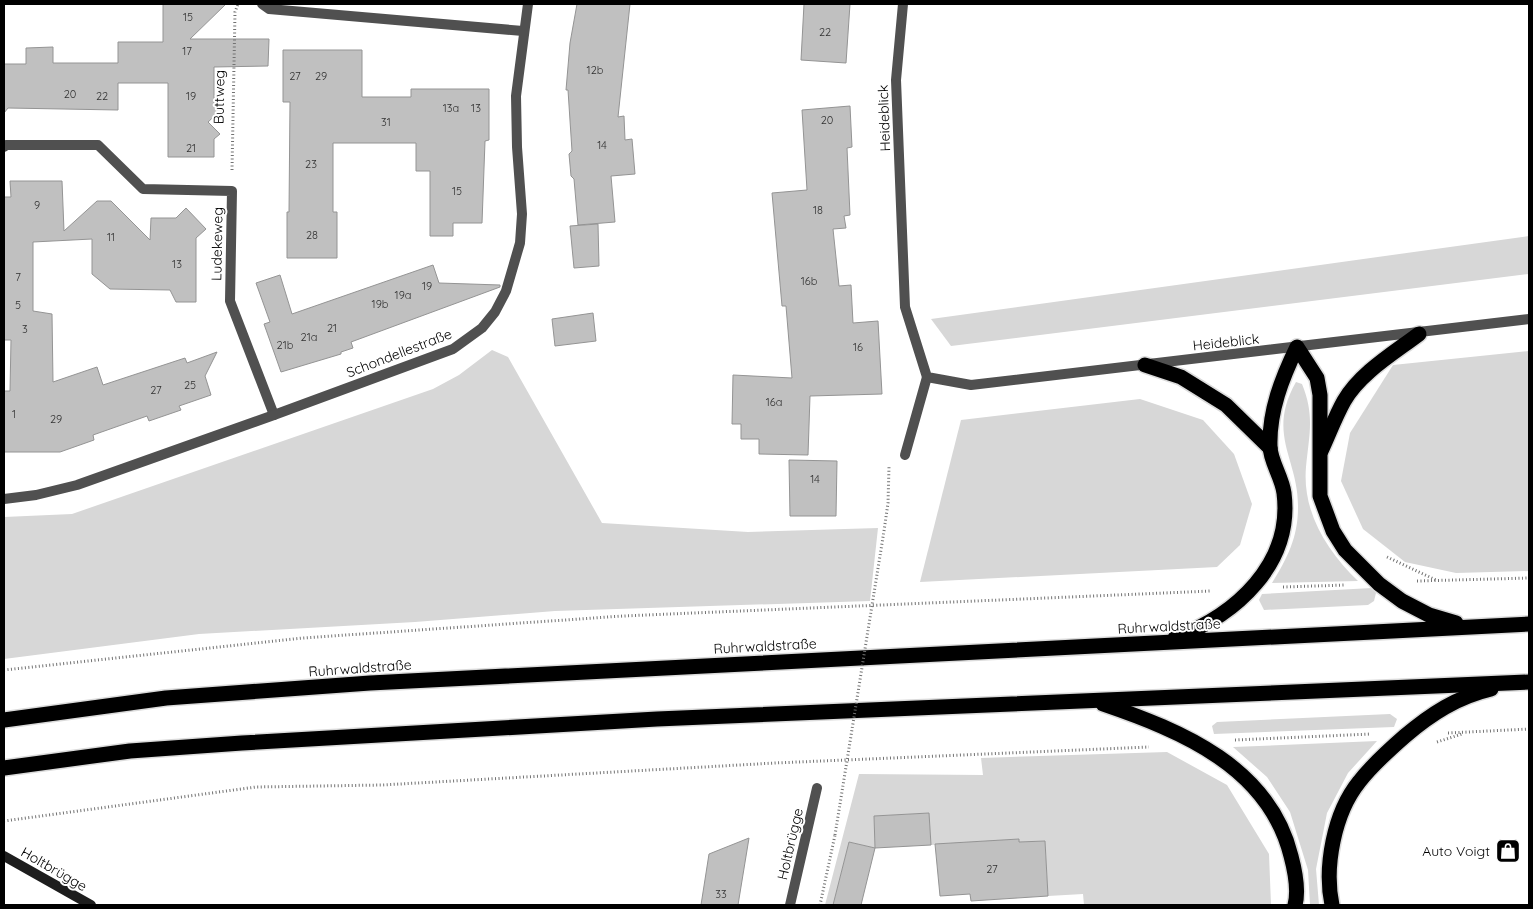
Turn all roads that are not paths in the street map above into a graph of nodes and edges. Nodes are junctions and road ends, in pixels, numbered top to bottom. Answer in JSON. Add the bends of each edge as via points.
{"nodes":[{"id":1,"x":262,"y":4,"type":"edge"},
{"id":2,"x":528,"y":4,"type":"edge"},
{"id":3,"x":903,"y":4,"type":"edge"},
{"id":4,"x":523,"y":31,"type":"junction"},
{"id":5,"x":4,"y":147,"type":"edge"},
{"id":6,"x":1529,"y":319,"type":"edge"},
{"id":7,"x":1419,"y":334,"type":"junction"},
{"id":8,"x":1297,"y":348,"type":"junction"},
{"id":9,"x":1145,"y":365,"type":"junction"},
{"id":10,"x":927,"y":377,"type":"junction"},
{"id":11,"x":274,"y":415,"type":"junction"},
{"id":12,"x":1270,"y":448,"type":"junction"},
{"id":13,"x":1319,"y":454,"type":"junction"},
{"id":14,"x":905,"y":455,"type":"dead end"},
{"id":15,"x":4,"y":499,"type":"edge"},
{"id":16,"x":1529,"y":624,"type":"edge"},
{"id":17,"x":1482,"y":627,"type":"junction"},
{"id":18,"x":1160,"y":644,"type":"junction"},
{"id":19,"x":1525,"y":682,"type":"edge"},
{"id":20,"x":1093,"y":701,"type":"junction"},
{"id":21,"x":4,"y":720,"type":"edge"},
{"id":22,"x":4,"y":768,"type":"edge"},
{"id":23,"x":817,"y":788,"type":"dead end"},
{"id":24,"x":4,"y":856,"type":"edge"},
{"id":25,"x":90,"y":905,"type":"edge"},
{"id":26,"x":790,"y":905,"type":"edge"},
{"id":27,"x":1295,"y":905,"type":"edge"},
{"id":28,"x":1332,"y":905,"type":"edge"}],
"edges":[{"from":1,"to":4,"type":"street","via":[[269,9]]},
{"from":2,"to":4,"type":"street","name":"Schondellestraße"},
{"from":3,"to":10,"type":"street","name":"Heideblick","via":[[896,80],[904,307]]},
{"from":4,"to":11,"type":"street","name":"Schondellestraße","via":[[516,96],[522,214],[520,243],[506,291],[495,312],[482,328],[453,349]]},
{"from":5,"to":11,"type":"street","name":"Ludekeweg","via":[[98,145],[144,189],[232,191],[230,301]]},
{"from":6,"to":7,"type":"street","name":"Heideblick"},
{"from":7,"to":8,"type":"street","name":"Heideblick"},
{"from":7,"to":13,"type":"highway","via":[[1368,374],[1344,400]]},
{"from":8,"to":9,"type":"street","name":"Heideblick"},
{"from":8,"to":12,"type":"highway","via":[[1275,404]]},
{"from":8,"to":13,"type":"highway","via":[[1317,378],[1320,395]]},
{"from":9,"to":10,"type":"street","name":"Heideblick","via":[[970,385]]},
{"from":9,"to":12,"type":"highway","via":[[1181,378],[1219,400]]},
{"from":10,"to":14,"type":"street"},
{"from":11,"to":15,"type":"street","name":"Schondellestraße","via":[[87,482],[36,495]]},
{"from":12,"to":18,"type":"highway","via":[[1284,492],[1285,520],[1280,544],[1269,565],[1251,590],[1219,618]]},
{"from":13,"to":17,"type":"highway","via":[[1320,496],[1333,531],[1367,574],[1402,601],[1429,615]]},
{"from":16,"to":17,"type":"highway","name":"Ruhrwaldstraße"},
{"from":17,"to":18,"type":"highway","name":"Ruhrwaldstraße"},
{"from":18,"to":21,"type":"highway","name":"Ruhrwaldstraße","via":[[370,683],[166,698]]},
{"from":19,"to":20,"type":"highway"},
{"from":19,"to":28,"type":"highway","via":[[1479,692],[1446,705],[1369,770],[1358,783],[1336,828],[1330,868]]},
{"from":20,"to":22,"type":"highway","via":[[657,719],[242,742],[130,751]]},
{"from":20,"to":27,"type":"highway","via":[[1143,718],[1194,742],[1223,758],[1253,784],[1272,809],[1287,838],[1294,870]]},
{"from":23,"to":26,"type":"street","name":"Holtbrügge"},
{"from":24,"to":25,"type":"main road","name":"Holtbrügge"}]}
